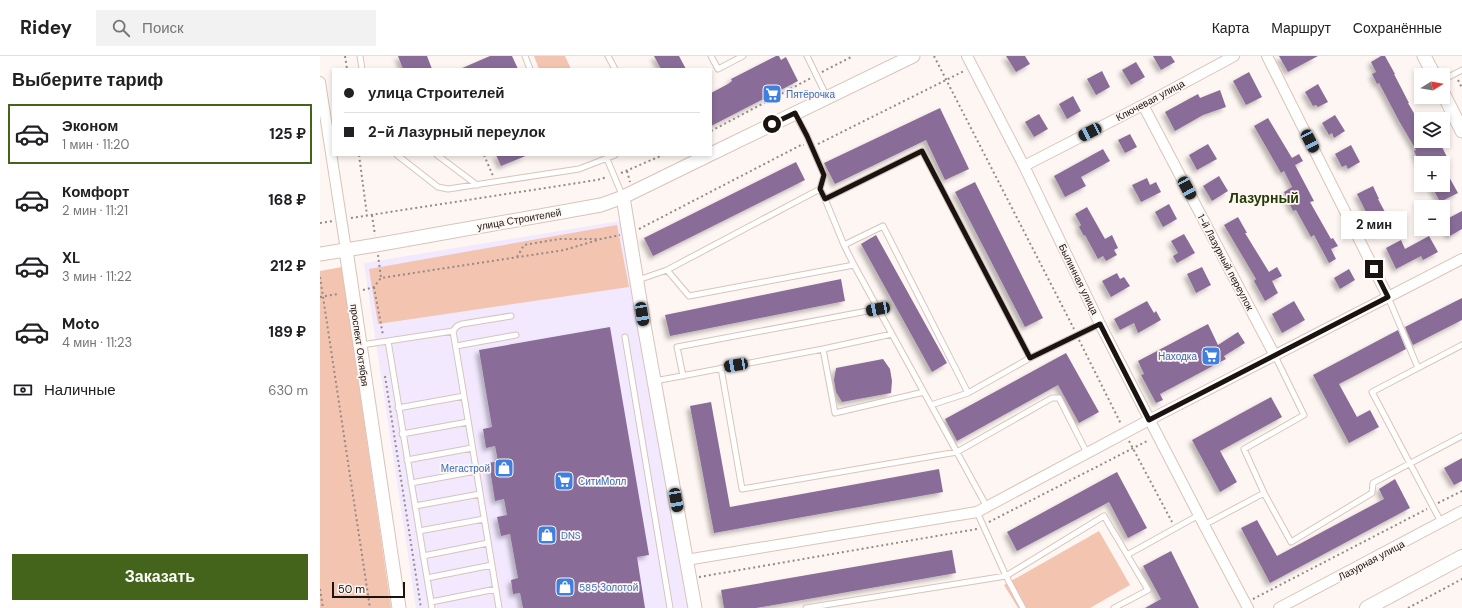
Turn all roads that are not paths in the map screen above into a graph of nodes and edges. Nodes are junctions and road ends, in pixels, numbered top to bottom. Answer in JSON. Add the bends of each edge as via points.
{"nodes":[{"id":1,"x":360,"y":56,"type":"edge"},
{"id":2,"x":525,"y":56,"type":"edge"},
{"id":3,"x":608,"y":56,"type":"edge"},
{"id":4,"x":711,"y":56,"type":"edge"},
{"id":5,"x":743,"y":56,"type":"edge"},
{"id":6,"x":806,"y":56,"type":"edge"},
{"id":7,"x":913,"y":56,"type":"edge"},
{"id":8,"x":967,"y":56,"type":"edge"},
{"id":9,"x":1234,"y":56,"type":"edge"},
{"id":10,"x":1267,"y":56,"type":"edge"},
{"id":11,"x":1427,"y":57,"type":"edge"},
{"id":12,"x":362,"y":68,"type":"edge"},
{"id":13,"x":530,"y":68,"type":"edge"},
{"id":14,"x":614,"y":68,"type":"edge"},
{"id":15,"x":1431,"y":68,"type":"edge"},
{"id":16,"x":1462,"y":70,"type":"edge"},
{"id":17,"x":1450,"y":76,"type":"edge"},
{"id":18,"x":320,"y":82,"type":"edge"},
{"id":19,"x":827,"y":98,"type":"junction"},
{"id":20,"x":1448,"y":104,"type":"edge"},
{"id":21,"x":1143,"y":105,"type":"junction"},
{"id":22,"x":795,"y":113,"type":"junction"},
{"id":23,"x":1462,"y":132,"type":"edge"},
{"id":24,"x":712,"y":154,"type":"edge"},
{"id":25,"x":398,"y":156,"type":"edge"},
{"id":26,"x":438,"y":156,"type":"edge"},
{"id":27,"x":614,"y":156,"type":"edge"},
{"id":28,"x":708,"y":156,"type":"edge"},
{"id":29,"x":607,"y":159,"type":"junction"},
{"id":30,"x":1024,"y":166,"type":"junction"},
{"id":31,"x":477,"y":185,"type":"junction"},
{"id":32,"x":820,"y":189,"type":"junction"},
{"id":33,"x":623,"y":197,"type":"junction"},
{"id":34,"x":825,"y":199,"type":"junction"},
{"id":35,"x":844,"y":246,"type":"junction"},
{"id":36,"x":346,"y":250,"type":"junction"},
{"id":37,"x":320,"y":254,"type":"edge"},
{"id":38,"x":1462,"y":259,"type":"edge"},
{"id":39,"x":854,"y":265,"type":"junction"},
{"id":40,"x":667,"y":270,"type":"junction"},
{"id":41,"x":637,"y":280,"type":"junction"},
{"id":42,"x":1388,"y":297,"type":"junction"},
{"id":43,"x":878,"y":309,"type":"junction"},
{"id":44,"x":511,"y":316,"type":"dead end"},
{"id":45,"x":1100,"y":324,"type":"junction"},
{"id":46,"x":453,"y":331,"type":"junction"},
{"id":47,"x":892,"y":334,"type":"junction"},
{"id":48,"x":516,"y":335,"type":"dead end"},
{"id":49,"x":625,"y":338,"type":"dead end"},
{"id":50,"x":386,"y":341,"type":"junction"},
{"id":51,"x":360,"y":345,"type":"junction"},
{"id":52,"x":1462,"y":345,"type":"edge"},
{"id":53,"x":456,"y":346,"type":"junction"},
{"id":54,"x":824,"y":349,"type":"junction"},
{"id":55,"x":1275,"y":356,"type":"junction"},
{"id":56,"x":1030,"y":358,"type":"junction"},
{"id":57,"x":721,"y":368,"type":"junction"},
{"id":58,"x":1418,"y":368,"type":"junction"},
{"id":59,"x":683,"y":376,"type":"junction"},
{"id":60,"x":655,"y":381,"type":"junction"},
{"id":61,"x":924,"y":392,"type":"junction"},
{"id":62,"x":968,"y":393,"type":"junction"},
{"id":63,"x":464,"y":396,"type":"junction"},
{"id":64,"x":931,"y":405,"type":"junction"},
{"id":65,"x":398,"y":408,"type":"junction"},
{"id":66,"x":1149,"y":420,"type":"junction"},
{"id":67,"x":468,"y":422,"type":"junction"},
{"id":68,"x":402,"y":434,"type":"junction"},
{"id":69,"x":1462,"y":436,"type":"edge"},
{"id":70,"x":472,"y":448,"type":"junction"},
{"id":71,"x":957,"y":452,"type":"junction"},
{"id":72,"x":1087,"y":453,"type":"junction"},
{"id":73,"x":407,"y":460,"type":"junction"},
{"id":74,"x":1410,"y":464,"type":"junction"},
{"id":75,"x":476,"y":471,"type":"junction"},
{"id":76,"x":411,"y":483,"type":"junction"},
{"id":77,"x":1264,"y":493,"type":"junction"},
{"id":78,"x":480,"y":494,"type":"junction"},
{"id":79,"x":414,"y":506,"type":"junction"},
{"id":80,"x":987,"y":507,"type":"junction"},
{"id":81,"x":1462,"y":511,"type":"edge"},
{"id":82,"x":977,"y":512,"type":"junction"},
{"id":83,"x":1199,"y":515,"type":"junction"},
{"id":84,"x":484,"y":519,"type":"junction"},
{"id":85,"x":1441,"y":522,"type":"junction"},
{"id":86,"x":1204,"y":526,"type":"junction"},
{"id":87,"x":419,"y":531,"type":"junction"},
{"id":88,"x":488,"y":543,"type":"junction"},
{"id":89,"x":1127,"y":555,"type":"junction"},
{"id":90,"x":423,"y":556,"type":"junction"},
{"id":91,"x":1462,"y":557,"type":"edge"},
{"id":92,"x":686,"y":560,"type":"junction"},
{"id":93,"x":492,"y":565,"type":"junction"},
{"id":94,"x":1006,"y":576,"type":"junction"},
{"id":95,"x":427,"y":578,"type":"junction"},
{"id":96,"x":496,"y":589,"type":"junction"},
{"id":97,"x":431,"y":602,"type":"junction"},
{"id":98,"x":1247,"y":605,"type":"edge"},
{"id":99,"x":1375,"y":606,"type":"edge"},
{"id":100,"x":399,"y":608,"type":"edge"},
{"id":101,"x":432,"y":608,"type":"edge"},
{"id":102,"x":499,"y":608,"type":"edge"},
{"id":103,"x":670,"y":608,"type":"edge"},
{"id":104,"x":694,"y":608,"type":"edge"},
{"id":105,"x":806,"y":608,"type":"edge"},
{"id":106,"x":1023,"y":608,"type":"edge"},
{"id":107,"x":1114,"y":608,"type":"edge"},
{"id":108,"x":1279,"y":608,"type":"edge"}],
"edges":[{"from":1,"to":12,"type":"lane"},
{"from":2,"to":13,"type":"lane"},
{"from":3,"to":14,"type":"lane"},
{"from":4,"to":5,"type":"lane","via":[[718,69]]},
{"from":6,"to":19,"type":"lane"},
{"from":7,"to":19,"type":"street","name":"улица Строителей"},
{"from":8,"to":30,"type":"street","name":"Былинная улица"},
{"from":9,"to":21,"type":"street","name":"Ключевая улица"},
{"from":10,"to":42,"type":"street"},
{"from":11,"to":15,"type":"street"},
{"from":16,"to":17,"type":"lane"},
{"from":18,"to":36,"type":"street","name":"проспект Октября"},
{"from":19,"to":22,"type":"street","name":"улица Строителей"},
{"from":20,"to":23,"type":"street"},
{"from":21,"to":30,"type":"street","name":"Ключевая улица"},
{"from":21,"to":55,"type":"street","name":"1-й Лазурный переулок"},
{"from":22,"to":24,"type":"street","name":"улица Строителей"},
{"from":22,"to":32,"type":"lane","via":[[824,175]]},
{"from":25,"to":31,"type":"lane","via":[[438,187],[450,189]]},
{"from":26,"to":31,"type":"lane"},
{"from":27,"to":29,"type":"lane"},
{"from":28,"to":33,"type":"street","name":"улица Строителей"},
{"from":29,"to":31,"type":"lane","via":[[579,169]]},
{"from":29,"to":33,"type":"lane"},
{"from":30,"to":45,"type":"street","name":"Былинная улица"},
{"from":32,"to":34,"type":"lane"},
{"from":32,"to":40,"type":"lane"},
{"from":33,"to":36,"type":"street","name":"улица Строителей","via":[[601,205]]},
{"from":33,"to":41,"type":"street"},
{"from":34,"to":35,"type":"lane"},
{"from":34,"to":56,"type":"lane","via":[[922,151]]},
{"from":35,"to":39,"type":"lane"},
{"from":35,"to":62,"type":"lane","via":[[883,226]]},
{"from":36,"to":37,"type":"street","name":"улица Строителей"},
{"from":36,"to":51,"type":"street","name":"проспект Октября"},
{"from":38,"to":42,"type":"street"},
{"from":39,"to":40,"type":"lane","via":[[689,296]]},
{"from":39,"to":43,"type":"lane"},
{"from":40,"to":41,"type":"lane"},
{"from":41,"to":60,"type":"street"},
{"from":42,"to":55,"type":"street"},
{"from":42,"to":58,"type":"lane"},
{"from":43,"to":47,"type":"lane"},
{"from":43,"to":59,"type":"lane","via":[[677,347]]},
{"from":44,"to":46,"type":"lane","via":[[462,324]]},
{"from":45,"to":56,"type":"lane"},
{"from":45,"to":66,"type":"street","name":"Былинная улица"},
{"from":46,"to":50,"type":"lane"},
{"from":46,"to":53,"type":"lane"},
{"from":47,"to":54,"type":"lane"},
{"from":47,"to":61,"type":"lane"},
{"from":48,"to":53,"type":"lane"},
{"from":49,"to":103,"type":"lane"},
{"from":50,"to":51,"type":"lane"},
{"from":50,"to":65,"type":"lane"},
{"from":51,"to":100,"type":"street","name":"проспект Октября"},
{"from":52,"to":58,"type":"lane"},
{"from":53,"to":63,"type":"lane"},
{"from":54,"to":57,"type":"lane"},
{"from":54,"to":61,"type":"lane","via":[[835,413]]},
{"from":55,"to":66,"type":"street"},
{"from":55,"to":77,"type":"lane","via":[[1304,416],[1244,449]]},
{"from":56,"to":62,"type":"lane"},
{"from":57,"to":59,"type":"lane"},
{"from":57,"to":71,"type":"lane","via":[[742,488]]},
{"from":58,"to":74,"type":"lane","via":[[1372,392]]},
{"from":59,"to":60,"type":"lane"},
{"from":60,"to":92,"type":"street"},
{"from":61,"to":64,"type":"lane"},
{"from":62,"to":64,"type":"lane"},
{"from":63,"to":65,"type":"lane"},
{"from":63,"to":67,"type":"lane"},
{"from":64,"to":71,"type":"lane"},
{"from":65,"to":68,"type":"lane"},
{"from":66,"to":72,"type":"street"},
{"from":66,"to":83,"type":"street","name":"Былинная улица"},
{"from":67,"to":68,"type":"lane"},
{"from":67,"to":70,"type":"lane"},
{"from":68,"to":73,"type":"lane"},
{"from":69,"to":74,"type":"lane"},
{"from":70,"to":73,"type":"lane"},
{"from":70,"to":75,"type":"lane"},
{"from":71,"to":72,"type":"lane","via":[[1052,398],[1059,398]]},
{"from":71,"to":80,"type":"lane"},
{"from":72,"to":80,"type":"street"},
{"from":73,"to":76,"type":"lane"},
{"from":74,"to":77,"type":"lane","via":[[1373,482],[1372,493],[1291,542]]},
{"from":74,"to":85,"type":"lane"},
{"from":75,"to":76,"type":"lane"},
{"from":75,"to":78,"type":"lane"},
{"from":76,"to":79,"type":"lane"},
{"from":77,"to":86,"type":"lane"},
{"from":78,"to":79,"type":"lane"},
{"from":78,"to":84,"type":"lane"},
{"from":79,"to":87,"type":"lane"},
{"from":80,"to":82,"type":"street"},
{"from":81,"to":85,"type":"street","name":"Лазурная улица"},
{"from":82,"to":92,"type":"street"},
{"from":82,"to":94,"type":"lane"},
{"from":83,"to":86,"type":"street","name":"Былинная улица"},
{"from":83,"to":89,"type":"lane"},
{"from":84,"to":87,"type":"lane"},
{"from":84,"to":88,"type":"lane"},
{"from":85,"to":108,"type":"street","name":"Лазурная улица"},
{"from":86,"to":98,"type":"street","name":"Былинная улица"},
{"from":87,"to":90,"type":"lane"},
{"from":88,"to":90,"type":"lane"},
{"from":88,"to":93,"type":"lane"},
{"from":89,"to":94,"type":"lane","via":[[1104,516]]},
{"from":89,"to":107,"type":"lane","via":[[1148,590]]},
{"from":90,"to":95,"type":"lane"},
{"from":91,"to":99,"type":"main road"},
{"from":92,"to":104,"type":"street"},
{"from":93,"to":95,"type":"lane"},
{"from":93,"to":96,"type":"lane"},
{"from":94,"to":105,"type":"lane"},
{"from":94,"to":106,"type":"lane"},
{"from":95,"to":97,"type":"lane"},
{"from":96,"to":97,"type":"lane"},
{"from":96,"to":102,"type":"lane"},
{"from":97,"to":101,"type":"lane"}]}
